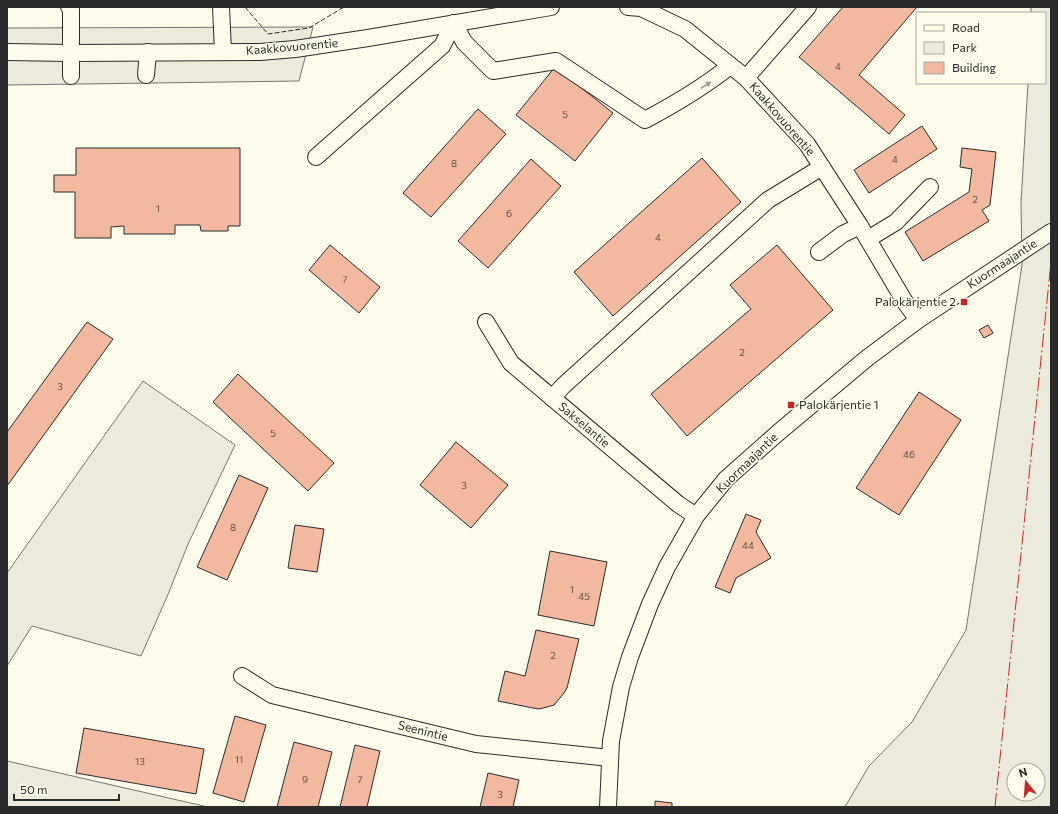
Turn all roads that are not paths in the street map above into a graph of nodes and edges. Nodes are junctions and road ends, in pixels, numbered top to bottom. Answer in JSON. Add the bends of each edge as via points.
{"nodes":[{"id":1,"x":69,"y":7,"type":"edge"},
{"id":2,"x":221,"y":7,"type":"edge"},
{"id":3,"x":550,"y":7,"type":"edge"},
{"id":4,"x":628,"y":7,"type":"edge"},
{"id":5,"x":808,"y":7,"type":"edge"},
{"id":6,"x":454,"y":23,"type":"junction"},
{"id":7,"x":7,"y":52,"type":"edge"},
{"id":8,"x":148,"y":52,"type":"junction"},
{"id":9,"x":223,"y":52,"type":"junction"},
{"id":10,"x":70,"y":53,"type":"junction"},
{"id":11,"x":730,"y":66,"type":"junction"},
{"id":12,"x":146,"y":75,"type":"dead end"},
{"id":13,"x":71,"y":76,"type":"dead end"},
{"id":14,"x":746,"y":78,"type":"junction"},
{"id":15,"x":316,"y":157,"type":"dead end"},
{"id":16,"x":822,"y":168,"type":"junction"},
{"id":17,"x":930,"y":187,"type":"dead end"},
{"id":18,"x":864,"y":232,"type":"junction"},
{"id":19,"x":1051,"y":232,"type":"edge"},
{"id":20,"x":819,"y":252,"type":"dead end"},
{"id":21,"x":918,"y":320,"type":"junction"},
{"id":22,"x":486,"y":322,"type":"dead end"},
{"id":23,"x":552,"y":398,"type":"junction"},
{"id":24,"x":696,"y":516,"type":"junction"},
{"id":25,"x":242,"y":676,"type":"dead end"},
{"id":26,"x":610,"y":758,"type":"junction"},
{"id":27,"x":608,"y":807,"type":"edge"}],
"edges":[{"from":1,"to":10,"type":"street"},
{"from":2,"to":9,"type":"street"},
{"from":3,"to":6,"type":"street","name":"Kaakkovuorentie"},
{"from":4,"to":11,"type":"street","name":"Kaakkovuorentie","via":[[641,8],[685,29]]},
{"from":5,"to":14,"type":"street"},
{"from":6,"to":9,"type":"street","name":"Kaakkovuorentie","via":[[295,49]]},
{"from":6,"to":11,"type":"street","one_way":true,"via":[[464,42],[493,71],[556,60],[645,120],[680,102]]},
{"from":6,"to":15,"type":"street","via":[[442,46]]},
{"from":7,"to":10,"type":"street","name":"Kaakkovuorentie"},
{"from":8,"to":9,"type":"street","name":"Kaakkovuorentie"},
{"from":8,"to":10,"type":"street","name":"Kaakkovuorentie"},
{"from":8,"to":12,"type":"street"},
{"from":10,"to":13,"type":"street"},
{"from":11,"to":14,"type":"street","name":"Kaakkovuorentie"},
{"from":14,"to":16,"type":"street","name":"Kaakkovuorentie","via":[[807,144]]},
{"from":16,"to":18,"type":"street","name":"Kaakkovuorentie"},
{"from":16,"to":23,"type":"street","via":[[768,200]]},
{"from":17,"to":18,"type":"street","via":[[896,222]]},
{"from":18,"to":20,"type":"street","via":[[843,234]]},
{"from":18,"to":21,"type":"street","name":"Kaakkovuorentie"},
{"from":19,"to":21,"type":"street","name":"Kuormaajantie"},
{"from":21,"to":24,"type":"street","name":"Kuormaajantie","via":[[866,359],[726,479]]},
{"from":22,"to":23,"type":"street","name":"Sakselantie","via":[[511,363]]},
{"from":23,"to":24,"type":"street","name":"Sakselantie","via":[[678,504]]},
{"from":24,"to":26,"type":"street","name":"Kuormaajantie","via":[[667,567],[630,657],[618,702]]},
{"from":25,"to":26,"type":"street","name":"Seenintie","via":[[272,695],[476,744]]},
{"from":26,"to":27,"type":"street","name":"Kuormaajantie"}]}
